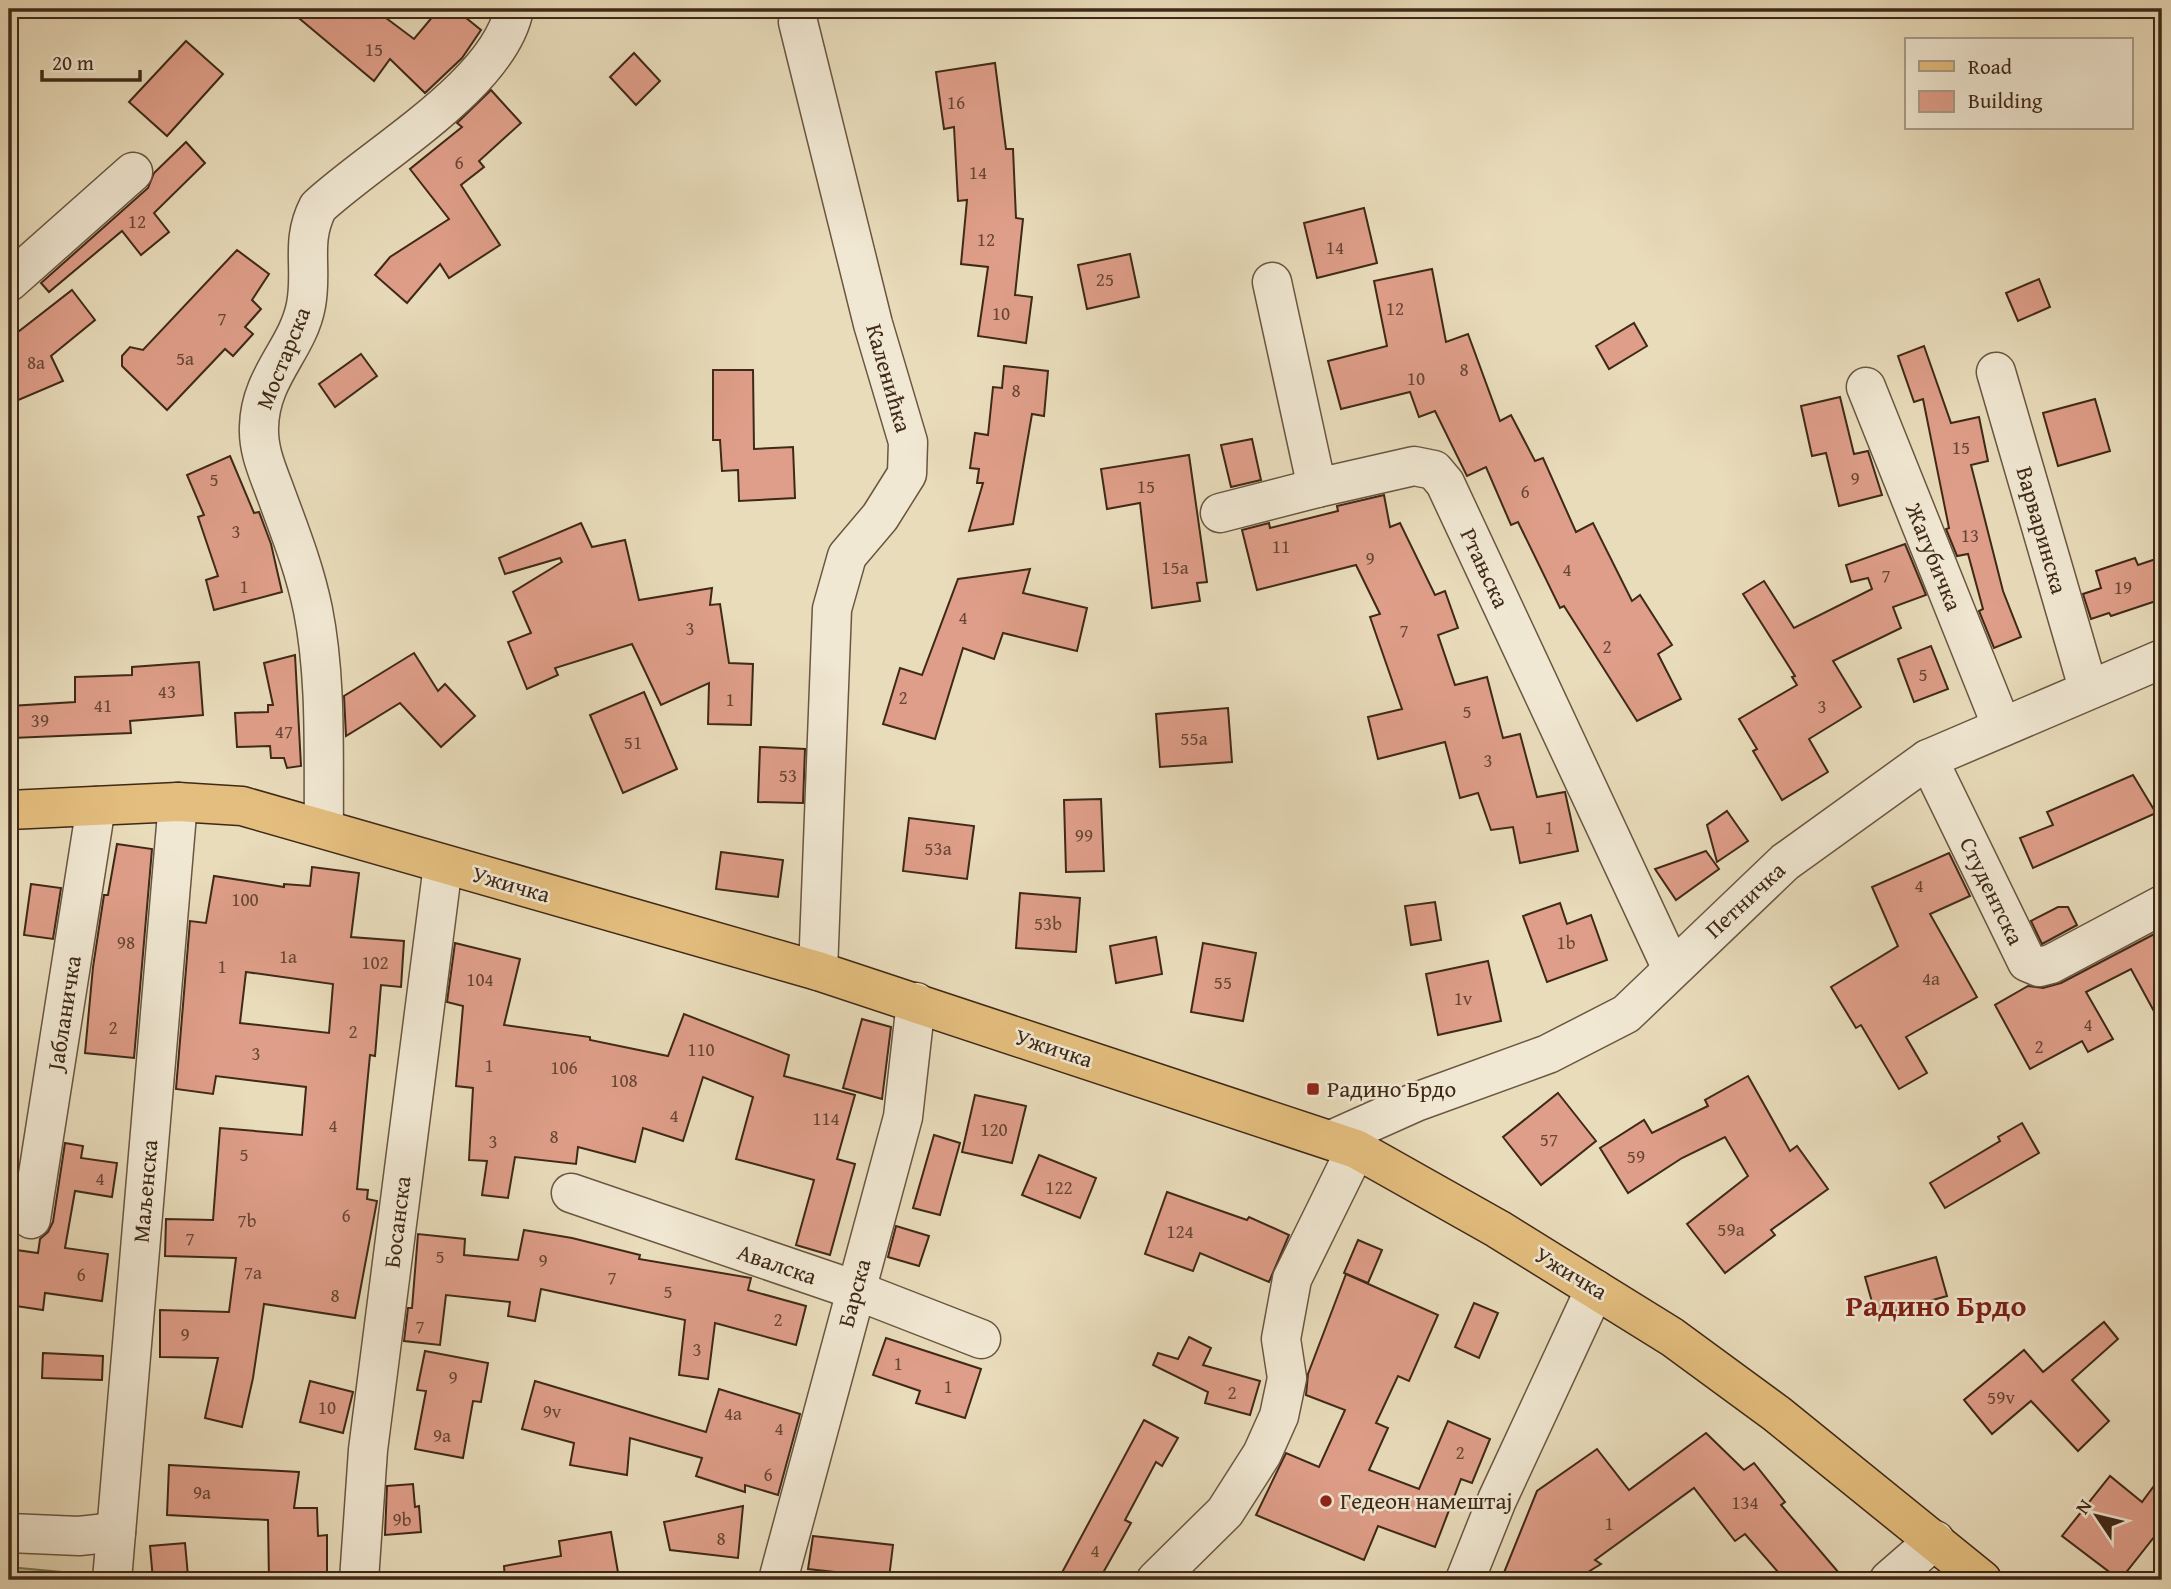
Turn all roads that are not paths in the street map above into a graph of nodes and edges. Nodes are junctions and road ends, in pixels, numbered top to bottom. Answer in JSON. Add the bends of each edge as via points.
{"nodes":[{"id":1,"x":514,"y":9,"type":"edge"},
{"id":2,"x":799,"y":22,"type":"dead end"},
{"id":3,"x":133,"y":172,"type":"dead end"},
{"id":4,"x":9,"y":282,"type":"edge"},
{"id":5,"x":1272,"y":282,"type":"dead end"},
{"id":6,"x":1996,"y":372,"type":"dead end"},
{"id":7,"x":1866,"y":387,"type":"dead end"},
{"id":8,"x":1317,"y":488,"type":"junction"},
{"id":9,"x":1220,"y":513,"type":"dead end"},
{"id":10,"x":2162,"y":659,"type":"edge"},
{"id":11,"x":2088,"y":688,"type":"junction"},
{"id":12,"x":2002,"y":727,"type":"junction"},
{"id":13,"x":1928,"y":759,"type":"junction"},
{"id":14,"x":178,"y":802,"type":"junction"},
{"id":15,"x":96,"y":806,"type":"junction"},
{"id":16,"x":14,"y":816,"type":"edge"},
{"id":17,"x":324,"y":828,"type":"junction"},
{"id":18,"x":443,"y":864,"type":"junction"},
{"id":19,"x":2162,"y":905,"type":"edge"},
{"id":20,"x":1672,"y":969,"type":"junction"},
{"id":21,"x":818,"y":971,"type":"junction"},
{"id":22,"x":916,"y":1002,"type":"junction"},
{"id":23,"x":1344,"y":1144,"type":"junction"},
{"id":24,"x":571,"y":1194,"type":"dead end"},
{"id":25,"x":31,"y":1219,"type":"dead end"},
{"id":26,"x":1595,"y":1289,"type":"junction"},
{"id":27,"x":855,"y":1290,"type":"junction"},
{"id":28,"x":981,"y":1339,"type":"dead end"},
{"id":29,"x":116,"y":1532,"type":"junction"},
{"id":30,"x":9,"y":1533,"type":"edge"},
{"id":31,"x":1935,"y":1540,"type":"junction"},
{"id":32,"x":112,"y":1580,"type":"edge"},
{"id":33,"x":359,"y":1580,"type":"edge"},
{"id":34,"x":778,"y":1580,"type":"edge"},
{"id":35,"x":1156,"y":1580,"type":"edge"},
{"id":36,"x":1465,"y":1580,"type":"edge"},
{"id":37,"x":1889,"y":1580,"type":"edge"},
{"id":38,"x":1982,"y":1580,"type":"edge"}],
"edges":[{"from":1,"to":17,"type":"street","name":"Мостарска","via":[[506,37],[477,73],[440,109],[318,207],[307,230],[309,279],[303,321],[262,398],[258,444],[301,564],[321,661]]},
{"from":2,"to":21,"type":"street","name":"Каленићка","via":[[873,324],[908,442],[907,474],[880,517],[847,556],[832,608]]},
{"from":3,"to":4,"type":"street"},
{"from":5,"to":8,"type":"street"},
{"from":6,"to":11,"type":"street","name":"Варваринска"},
{"from":7,"to":12,"type":"street","name":"Жагубичка"},
{"from":8,"to":9,"type":"street","name":"Ртањска"},
{"from":8,"to":20,"type":"street","name":"Ртањска","via":[[1415,466],[1434,470],[1445,483]]},
{"from":10,"to":11,"type":"street","name":"Петничка"},
{"from":11,"to":12,"type":"street","name":"Петничка"},
{"from":12,"to":13,"type":"street","name":"Петничка"},
{"from":13,"to":19,"type":"street","name":"Студентска","via":[[2026,962],[2039,967],[2051,964]]},
{"from":13,"to":20,"type":"street","name":"Петничка","via":[[1785,862]]},
{"from":14,"to":15,"type":"main road","name":"Ужичка"},
{"from":14,"to":17,"type":"main road","name":"Ужичка","via":[[243,806]]},
{"from":14,"to":29,"type":"street","name":"Маљенска"},
{"from":15,"to":16,"type":"main road","name":"Ужичка"},
{"from":15,"to":25,"type":"street","name":"Јабланичка"},
{"from":17,"to":18,"type":"main road","name":"Ужичка"},
{"from":18,"to":21,"type":"main road","name":"Ужичка"},
{"from":18,"to":33,"type":"street","name":"Босанска","via":[[368,1450]]},
{"from":20,"to":23,"type":"street","name":"Петничка","via":[[1626,1014],[1559,1049],[1416,1102]]},
{"from":21,"to":22,"type":"main road","name":"Ужичка"},
{"from":22,"to":23,"type":"main road","name":"Ужичка"},
{"from":22,"to":27,"type":"street","name":"Барска","via":[[903,1117]]},
{"from":23,"to":26,"type":"main road","name":"Ужичка"},
{"from":23,"to":35,"type":"street","via":[[1292,1279],[1281,1339],[1287,1378],[1279,1416],[1262,1454],[1225,1512]]},
{"from":24,"to":27,"type":"street","name":"Авалска"},
{"from":26,"to":31,"type":"main road","name":"Ужичка","via":[[1719,1371]]},
{"from":26,"to":36,"type":"street"},
{"from":27,"to":28,"type":"street","name":"Авалска"},
{"from":27,"to":34,"type":"street","name":"Барска"},
{"from":29,"to":30,"type":"street","via":[[79,1536]]},
{"from":29,"to":32,"type":"street","name":"Маљенска"},
{"from":31,"to":37,"type":"street"},
{"from":31,"to":38,"type":"main road","name":"Ужичка"}]}
